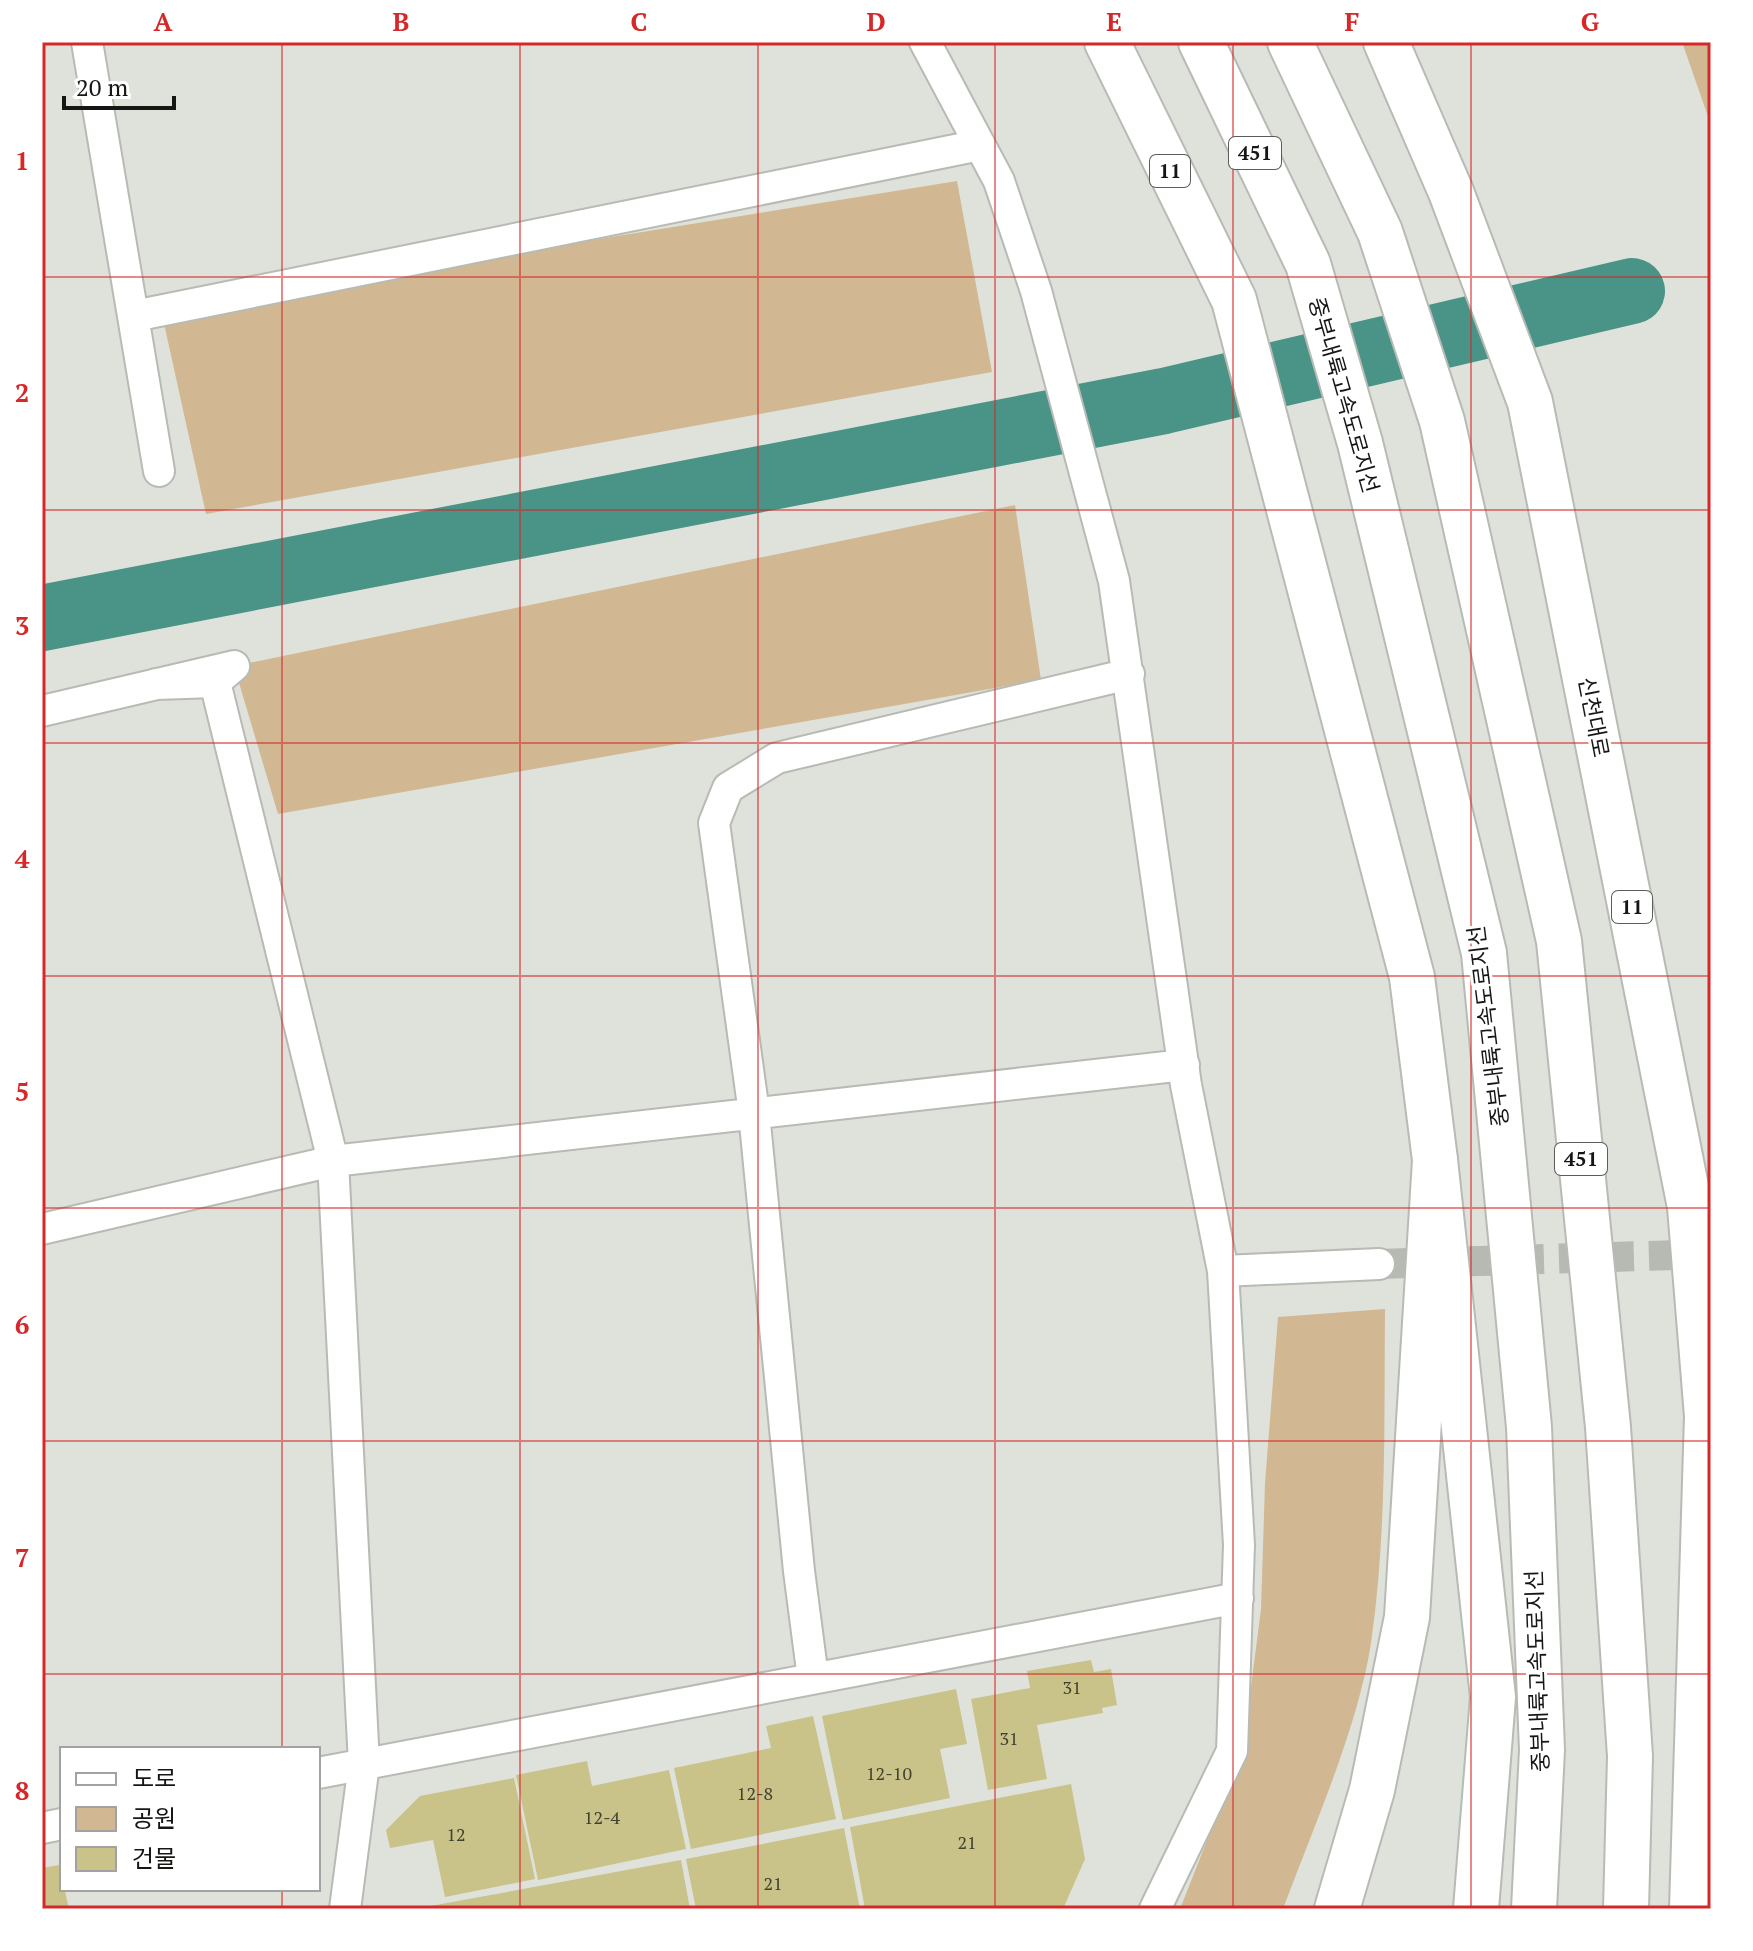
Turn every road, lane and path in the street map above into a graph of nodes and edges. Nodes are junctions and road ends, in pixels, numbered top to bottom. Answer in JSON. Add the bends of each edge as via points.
{"nodes":[{"id":1,"x":87,"y":42,"type":"edge"},
{"id":2,"x":925,"y":42,"type":"edge"},
{"id":3,"x":1107,"y":42,"type":"edge"},
{"id":4,"x":1201,"y":42,"type":"edge"},
{"id":5,"x":1290,"y":42,"type":"edge"},
{"id":6,"x":1386,"y":42,"type":"edge"},
{"id":7,"x":980,"y":145,"type":"junction"},
{"id":8,"x":134,"y":316,"type":"junction"},
{"id":9,"x":159,"y":471,"type":"dead end"},
{"id":10,"x":1129,"y":674,"type":"junction"},
{"id":11,"x":42,"y":711,"type":"edge"},
{"id":12,"x":1184,"y":1065,"type":"junction"},
{"id":13,"x":754,"y":1113,"type":"junction"},
{"id":14,"x":1435,"y":1160,"type":"junction"},
{"id":15,"x":333,"y":1161,"type":"junction"},
{"id":16,"x":42,"y":1229,"type":"edge"},
{"id":17,"x":1379,"y":1264,"type":"tunnel mouth"},
{"id":18,"x":1223,"y":1271,"type":"junction"},
{"id":19,"x":1707,"y":1416,"type":"junction"},
{"id":20,"x":1711,"y":1471,"type":"edge"},
{"id":21,"x":1238,"y":1598,"type":"junction"},
{"id":22,"x":813,"y":1678,"type":"junction"},
{"id":23,"x":364,"y":1764,"type":"junction"},
{"id":24,"x":320,"y":1773,"type":"edge"},
{"id":25,"x":345,"y":1909,"type":"edge"},
{"id":26,"x":1155,"y":1909,"type":"edge"},
{"id":27,"x":1337,"y":1909,"type":"edge"},
{"id":28,"x":1476,"y":1909,"type":"edge"},
{"id":29,"x":1534,"y":1909,"type":"edge"},
{"id":30,"x":1626,"y":1909,"type":"edge"},
{"id":31,"x":1692,"y":1909,"type":"edge"}],
"edges":[{"from":1,"to":8,"type":"street"},
{"from":2,"to":7,"type":"street"},
{"from":3,"to":14,"type":"highway","number":"11","via":[[1234,300],[1412,977]]},
{"from":4,"to":29,"type":"highway","name":"중부내륙고속도로지선","number":"451","via":[[1308,264],[1360,443],[1484,953],[1529,1427],[1542,1750]]},
{"from":5,"to":30,"type":"highway","number":"451","via":[[1380,232],[1442,421],[1559,941],[1608,1427],[1630,1756]]},
{"from":6,"to":19,"type":"highway","name":"신천대로","number":"11","via":[[1451,192],[1530,402],[1690,1207]]},
{"from":7,"to":8,"type":"street"},
{"from":7,"to":10,"type":"street","via":[[999,181],[1036,291],[1114,581]]},
{"from":8,"to":9,"type":"street"},
{"from":10,"to":12,"type":"street"},
{"from":10,"to":13,"type":"street","via":[[777,758],[728,788],[714,823]]},
{"from":11,"to":15,"type":"street","via":[[234,666],[215,682]]},
{"from":12,"to":13,"type":"street"},
{"from":12,"to":18,"type":"street"},
{"from":13,"to":15,"type":"street"},
{"from":13,"to":22,"type":"street"},
{"from":14,"to":27,"type":"highway","via":[[1407,1617],[1372,1790]]},
{"from":14,"to":28,"type":"highway","via":[[1493,1697]]},
{"from":15,"to":16,"type":"street"},
{"from":15,"to":23,"type":"street"},
{"from":17,"to":18,"type":"street"},
{"from":18,"to":21,"type":"street"},
{"from":19,"to":20,"type":"highway"},
{"from":19,"to":31,"type":"highway"},
{"from":21,"to":22,"type":"street"},
{"from":21,"to":26,"type":"street","via":[[1232,1751]]},
{"from":22,"to":23,"type":"street"},
{"from":23,"to":24,"type":"street"},
{"from":23,"to":25,"type":"street"}]}
